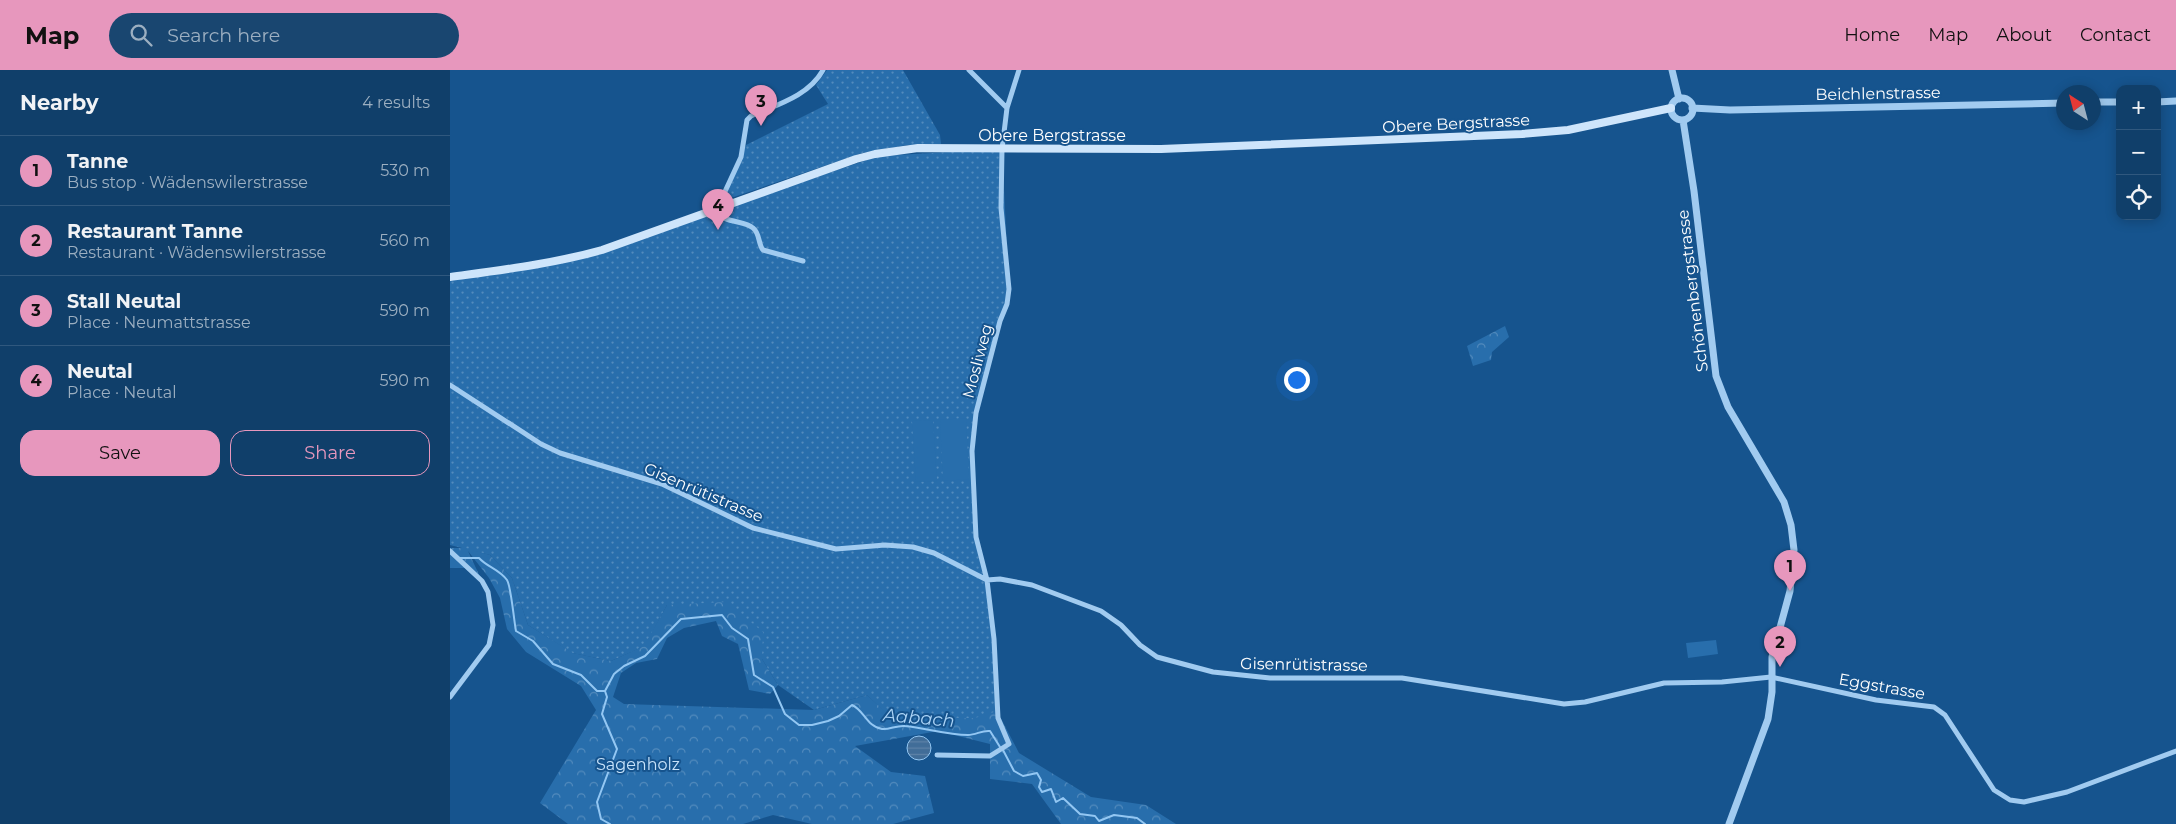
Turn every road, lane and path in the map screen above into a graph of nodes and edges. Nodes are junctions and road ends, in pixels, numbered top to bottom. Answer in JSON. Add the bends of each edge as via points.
{"nodes":[{"id":1,"x":823,"y":70,"type":"edge"},
{"id":2,"x":969,"y":70,"type":"edge"},
{"id":3,"x":1019,"y":70,"type":"edge"},
{"id":4,"x":1672,"y":70,"type":"edge"},
{"id":5,"x":1679,"y":99,"type":"junction"},
{"id":6,"x":2176,"y":101,"type":"edge"},
{"id":7,"x":2101,"y":102,"type":"edge"},
{"id":8,"x":2116,"y":102,"type":"edge"},
{"id":9,"x":2161,"y":102,"type":"edge"},
{"id":10,"x":2056,"y":103,"type":"edge"},
{"id":11,"x":1007,"y":108,"type":"junction"},
{"id":12,"x":1671,"y":108,"type":"junction"},
{"id":13,"x":1692,"y":108,"type":"junction"},
{"id":14,"x":1683,"y":120,"type":"junction"},
{"id":15,"x":1002,"y":148,"type":"junction"},
{"id":16,"x":716,"y":209,"type":"junction"},
{"id":17,"x":803,"y":261,"type":"dead end"},
{"id":18,"x":450,"y":277,"type":"edge"},
{"id":19,"x":450,"y":385,"type":"edge"},
{"id":20,"x":450,"y":551,"type":"edge"},
{"id":21,"x":987,"y":580,"type":"junction"},
{"id":22,"x":1771,"y":677,"type":"junction"},
{"id":23,"x":450,"y":697,"type":"edge"},
{"id":24,"x":2176,"y":751,"type":"edge"},
{"id":25,"x":937,"y":755,"type":"dead end"},
{"id":26,"x":1730,"y":824,"type":"edge"}],
"edges":[{"from":1,"to":16,"type":"street","via":[[811,85],[792,98],[747,120],[741,158]]},
{"from":2,"to":11,"type":"street"},
{"from":3,"to":11,"type":"street","name":"Mosliweg"},
{"from":4,"to":5,"type":"street"},
{"from":5,"to":12,"type":"street"},
{"from":5,"to":13,"type":"street","via":[[1688,100]]},
{"from":6,"to":9,"type":"street"},
{"from":7,"to":8,"type":"street"},
{"from":10,"to":13,"type":"street","name":"Beichlenstrasse"},
{"from":11,"to":15,"type":"street","name":"Mosliweg"},
{"from":12,"to":14,"type":"street","via":[[1674,117]]},
{"from":12,"to":15,"type":"main road","name":"Obere Bergstrasse","via":[[1568,130],[1522,134],[1216,147]]},
{"from":13,"to":14,"type":"street","via":[[1690,116]]},
{"from":14,"to":22,"type":"street","name":"Schönenbergstrasse","via":[[1716,376],[1728,407],[1787,512],[1794,550],[1792,581],[1775,644]]},
{"from":15,"to":16,"type":"main road","name":"Obere Bergstrasse","via":[[918,148],[875,154]]},
{"from":15,"to":21,"type":"street","name":"Mosliweg","via":[[1001,208],[1009,289],[976,413],[972,451],[976,537]]},
{"from":16,"to":17,"type":"street","via":[[729,221],[755,230],[763,250]]},
{"from":16,"to":18,"type":"main road","name":"Obere Bergstrasse","via":[[575,258]]},
{"from":19,"to":21,"type":"street","name":"Gisenrütistrasse","via":[[560,453],[662,484],[753,528],[836,548],[913,547],[934,553]]},
{"from":20,"to":23,"type":"street","via":[[482,581],[492,609],[489,644]]},
{"from":21,"to":22,"type":"street","name":"Gisenrütistrasse","via":[[1032,585],[1094,608],[1121,625],[1157,658],[1213,672],[1270,678],[1402,678],[1564,704],[1664,683]]},
{"from":21,"to":25,"type":"street","name":"Mosliweg","via":[[998,718],[1009,744],[990,756]]},
{"from":22,"to":24,"type":"street","name":"Eggstrasse","via":[[1876,700],[1934,707],[1945,715],[1994,790],[2010,800],[2024,802],[2067,792]]},
{"from":22,"to":26,"type":"street","name":"Schönenbergstrasse","via":[[1768,719]]}]}
